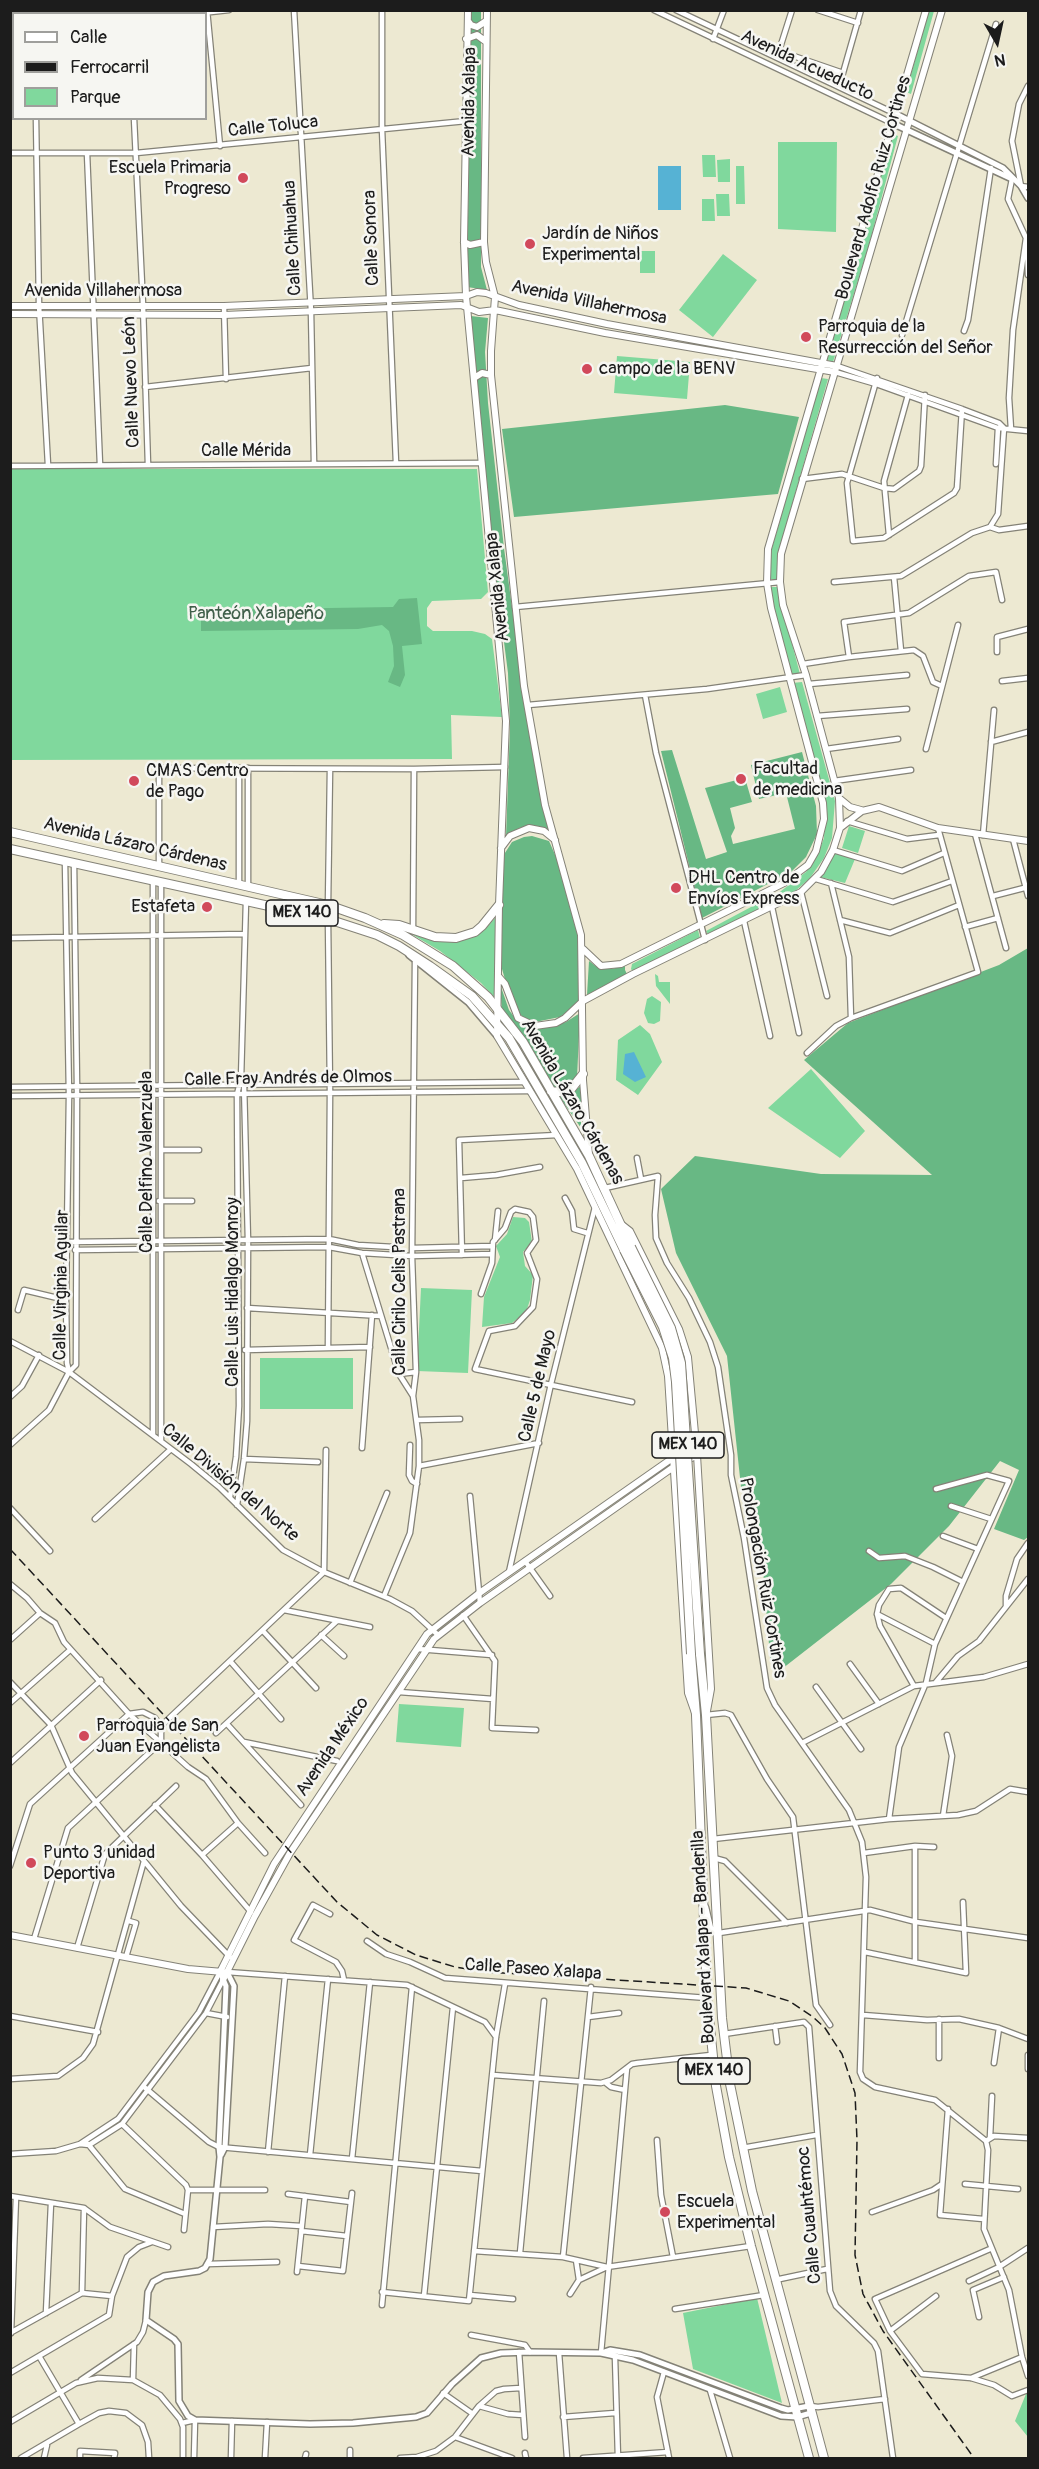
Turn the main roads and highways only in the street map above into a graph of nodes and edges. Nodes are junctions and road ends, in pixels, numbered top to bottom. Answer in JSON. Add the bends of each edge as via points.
{"nodes":[{"id":1,"x":468,"y":10,"type":"edge"},
{"id":2,"x":487,"y":10,"type":"edge"},
{"id":3,"x":926,"y":10,"type":"edge"},
{"id":4,"x":942,"y":10,"type":"edge"},
{"id":5,"x":467,"y":20,"type":"junction"},
{"id":6,"x":486,"y":21,"type":"junction"},
{"id":7,"x":466,"y":39,"type":"junction"},
{"id":8,"x":485,"y":40,"type":"junction"},
{"id":9,"x":464,"y":242,"type":"junction"},
{"id":10,"x":484,"y":242,"type":"junction"},
{"id":11,"x":466,"y":296,"type":"junction"},
{"id":12,"x":495,"y":297,"type":"junction"},
{"id":13,"x":10,"y":306,"type":"edge"},
{"id":14,"x":467,"y":307,"type":"junction"},
{"id":15,"x":495,"y":310,"type":"junction"},
{"id":16,"x":10,"y":314,"type":"edge"},
{"id":17,"x":710,"y":343,"type":"junction"},
{"id":18,"x":708,"y":352,"type":"junction"},
{"id":19,"x":823,"y":362,"type":"junction"},
{"id":20,"x":836,"y":369,"type":"junction"},
{"id":21,"x":821,"y":370,"type":"junction"},
{"id":22,"x":492,"y":375,"type":"junction"},
{"id":23,"x":474,"y":378,"type":"junction"},
{"id":24,"x":839,"y":798,"type":"junction"},
{"id":25,"x":862,"y":811,"type":"junction"},
{"id":26,"x":840,"y":828,"type":"junction"},
{"id":27,"x":10,"y":832,"type":"edge"},
{"id":28,"x":555,"y":840,"type":"junction"},
{"id":29,"x":1029,"y":841,"type":"edge"},
{"id":30,"x":501,"y":848,"type":"junction"},
{"id":31,"x":10,"y":849,"type":"edge"},
{"id":32,"x":499,"y":905,"type":"junction"},
{"id":33,"x":379,"y":924,"type":"junction"},
{"id":34,"x":583,"y":950,"type":"junction"},
{"id":35,"x":629,"y":961,"type":"junction"},
{"id":36,"x":633,"y":974,"type":"junction"},
{"id":37,"x":499,"y":977,"type":"junction"},
{"id":38,"x":583,"y":1001,"type":"junction"},
{"id":39,"x":498,"y":1008,"type":"junction"},
{"id":40,"x":498,"y":1024,"type":"junction"},
{"id":41,"x":583,"y":1074,"type":"junction"},
{"id":42,"x":529,"y":1082,"type":"junction"},
{"id":43,"x":552,"y":1091,"type":"junction"},
{"id":44,"x":590,"y":1156,"type":"junction"},
{"id":45,"x":621,"y":1224,"type":"junction"},
{"id":46,"x":627,"y":1248,"type":"junction"},
{"id":47,"x":696,"y":1445,"type":"junction"},
{"id":48,"x":697,"y":1455,"type":"junction"},
{"id":49,"x":672,"y":1457,"type":"junction"},
{"id":50,"x":673,"y":1467,"type":"junction"},
{"id":51,"x":691,"y":1654,"type":"joint"},
{"id":52,"x":700,"y":1654,"type":"joint"},
{"id":53,"x":696,"y":1715,"type":"junction"},
{"id":54,"x":706,"y":1715,"type":"junction"},
{"id":55,"x":302,"y":1822,"type":"junction"},
{"id":56,"x":309,"y":1828,"type":"junction"},
{"id":57,"x":252,"y":1913,"type":"junction"},
{"id":58,"x":10,"y":1935,"type":"edge"},
{"id":59,"x":224,"y":1972,"type":"junction"},
{"id":60,"x":223,"y":1980,"type":"road end"},
{"id":61,"x":808,"y":2458,"type":"edge"},
{"id":62,"x":824,"y":2458,"type":"edge"}],
"edges":[{"from":1,"to":5,"type":"main road","name":"Avenida Xalapa"},
{"from":2,"to":6,"type":"main road","name":"Avenida Xalapa"},
{"from":3,"to":19,"type":"main road","name":"Boulevard Adolfo Ruiz Cortines"},
{"from":4,"to":20,"type":"main road","name":"Boulevard Adolfo Ruiz Cortines"},
{"from":5,"to":6,"type":"main road","via":[[477,27]]},
{"from":5,"to":7,"type":"main road","name":"Avenida Xalapa"},
{"from":6,"to":8,"type":"main road","name":"Avenida Xalapa"},
{"from":7,"to":8,"type":"main road","via":[[477,35]]},
{"from":7,"to":9,"type":"main road","name":"Avenida Xalapa"},
{"from":8,"to":10,"type":"main road","name":"Avenida Xalapa"},
{"from":9,"to":10,"type":"main road"},
{"from":9,"to":11,"type":"main road","name":"Avenida Xalapa"},
{"from":10,"to":12,"type":"main road","name":"Avenida Xalapa"},
{"from":11,"to":12,"type":"main road","name":"Avenida Villahermosa","via":[[477,292]]},
{"from":11,"to":13,"type":"main road","name":"Avenida Villahermosa","via":[[224,306]]},
{"from":11,"to":14,"type":"main road","name":"Avenida Xalapa"},
{"from":12,"to":15,"type":"main road","name":"Avenida Xalapa"},
{"from":12,"to":17,"type":"main road","name":"Avenida Villahermosa","via":[[562,315]]},
{"from":14,"to":15,"type":"main road","name":"Avenida Villahermosa","via":[[478,312]]},
{"from":14,"to":16,"type":"main road","name":"Avenida Villahermosa","via":[[224,315]]},
{"from":14,"to":23,"type":"main road","name":"Avenida Xalapa"},
{"from":15,"to":18,"type":"main road","name":"Avenida Villahermosa"},
{"from":15,"to":22,"type":"main road","name":"Avenida Xalapa"},
{"from":17,"to":18,"type":"main road"},
{"from":17,"to":19,"type":"main road","name":"Avenida Villahermosa"},
{"from":18,"to":21,"type":"main road","name":"Avenida Villahermosa"},
{"from":19,"to":20,"type":"main road","name":"Avenida Villahermosa"},
{"from":19,"to":21,"type":"main road","name":"Boulevard Adolfo Ruiz Cortines"},
{"from":20,"to":21,"type":"main road","name":"Avenida Villahermosa"},
{"from":20,"to":24,"type":"main road","name":"Boulevard Adolfo Ruiz Cortines","via":[[784,540],[780,582],[789,627],[809,684]]},
{"from":21,"to":35,"type":"main road","name":"Boulevard Adolfo Ruiz Cortines","via":[[771,535],[767,566],[776,632],[823,803],[821,837],[808,865],[796,875]]},
{"from":22,"to":23,"type":"main road","via":[[482,373]]},
{"from":22,"to":28,"type":"main road","name":"Avenida Xalapa","via":[[528,705]]},
{"from":23,"to":30,"type":"main road","name":"Avenida Xalapa","via":[[506,706]]},
{"from":24,"to":25,"type":"main road"},
{"from":24,"to":26,"type":"main road","name":"Boulevard Adolfo Ruiz Cortines"},
{"from":25,"to":26,"type":"main road"},
{"from":25,"to":29,"type":"main road","via":[[873,807],[885,809],[939,832]]},
{"from":26,"to":36,"type":"main road","name":"Boulevard Adolfo Ruiz Cortines","via":[[834,850],[816,879],[801,892]]},
{"from":27,"to":33,"type":"highway","name":"Avenida Lázaro Cárdenas","number":"MEX 140","via":[[327,905]]},
{"from":28,"to":30,"type":"main road","via":[[544,831],[529,828],[510,836]]},
{"from":28,"to":34,"type":"main road","name":"Avenida Xalapa","via":[[578,917]]},
{"from":30,"to":32,"type":"main road","name":"Avenida Xalapa"},
{"from":31,"to":40,"type":"highway","name":"Avenida Lázaro Cárdenas","number":"MEX 140","via":[[328,919],[377,935],[460,987]]},
{"from":32,"to":33,"type":"highway","via":[[482,926],[466,936],[446,938],[399,925]]},
{"from":32,"to":37,"type":"main road","name":"Avenida Xalapa"},
{"from":33,"to":39,"type":"highway","name":"Avenida Lázaro Cárdenas","number":"MEX 140","via":[[453,966]]},
{"from":34,"to":35,"type":"main road","name":"Boulevard Adolfo Ruiz Cortines","via":[[601,966]]},
{"from":34,"to":38,"type":"main road","name":"Avenida Xalapa"},
{"from":35,"to":36,"type":"main road","via":[[628,969]]},
{"from":36,"to":38,"type":"main road","name":"Boulevard Adolfo Ruiz Cortines"},
{"from":37,"to":38,"type":"main road","name":"Boulevard Adolfo Ruiz Cortines","via":[[518,1018],[535,1026],[556,1023]]},
{"from":37,"to":39,"type":"main road","name":"Avenida Xalapa"},
{"from":38,"to":41,"type":"main road","name":"Avenida Xalapa"},
{"from":39,"to":40,"type":"main road","name":"Avenida Xalapa"},
{"from":39,"to":43,"type":"highway","name":"Avenida Lázaro Cárdenas","number":"MEX 140"},
{"from":40,"to":42,"type":"highway","name":"Avenida Lázaro Cárdenas","number":"MEX 140","via":[[514,1047]]},
{"from":40,"to":42,"type":"main road","name":"Avenida Xalapa","via":[[497,1036]]},
{"from":41,"to":43,"type":"highway","via":[[572,1088]]},
{"from":41,"to":44,"type":"main road","name":"Avenida Xalapa"},
{"from":42,"to":43,"type":"highway"},
{"from":42,"to":46,"type":"highway","name":"Avenida Lázaro Cárdenas","number":"MEX 140","via":[[582,1163]]},
{"from":42,"to":49,"type":"main road","via":[[530,1091],[595,1206],[662,1348],[668,1376]]},
{"from":43,"to":44,"type":"highway","name":"Avenida Lázaro Cárdenas","number":"MEX 140"},
{"from":44,"to":45,"type":"highway","name":"Avenida Lázaro Cárdenas","number":"MEX 140"},
{"from":45,"to":46,"type":"highway","name":"Avenida Lázaro Cárdenas","number":"MEX 140"},
{"from":45,"to":47,"type":"main road","via":[[630,1231],[685,1344]]},
{"from":46,"to":51,"type":"highway","name":"Avenida Lázaro Cárdenas","number":"MEX 140","bridge":true,"via":[[673,1358]]},
{"from":46,"to":52,"type":"highway","name":"Avenida Lázaro Cárdenas","number":"MEX 140","bridge":true,"via":[[671,1328],[681,1363]]},
{"from":47,"to":48,"type":"main road"},
{"from":47,"to":49,"type":"main road","name":"Avenida México"},
{"from":48,"to":50,"type":"main road","name":"Avenida México"},
{"from":48,"to":54,"type":"main road","via":[[711,1689]]},
{"from":49,"to":50,"type":"main road"},
{"from":49,"to":55,"type":"main road","name":"Avenida México","via":[[432,1629]]},
{"from":50,"to":53,"type":"main road","via":[[688,1693]]},
{"from":50,"to":56,"type":"main road","name":"Avenida México","via":[[438,1635]]},
{"from":51,"to":53,"type":"highway","name":"Boulevard Xalapa - Banderilla","number":"MEX 140"},
{"from":52,"to":54,"type":"highway","name":"Boulevard Xalapa - Banderilla","number":"MEX 140"},
{"from":53,"to":61,"type":"highway","name":"Boulevard Xalapa - Banderilla","number":"MEX 140","via":[[711,2055],[727,2147]]},
{"from":54,"to":62,"type":"highway","name":"Boulevard Xalapa - Banderilla","number":"MEX 140","via":[[730,2084],[741,2148]]},
{"from":55,"to":56,"type":"main road"},
{"from":55,"to":57,"type":"main road","name":"Avenida México","via":[[274,1864]]},
{"from":56,"to":57,"type":"main road","name":"Avenida México"},
{"from":57,"to":59,"type":"main road","name":"Avenida México"},
{"from":58,"to":59,"type":"main road","via":[[194,1970]]},
{"from":59,"to":60,"type":"main road","name":"Avenida México"}]}
